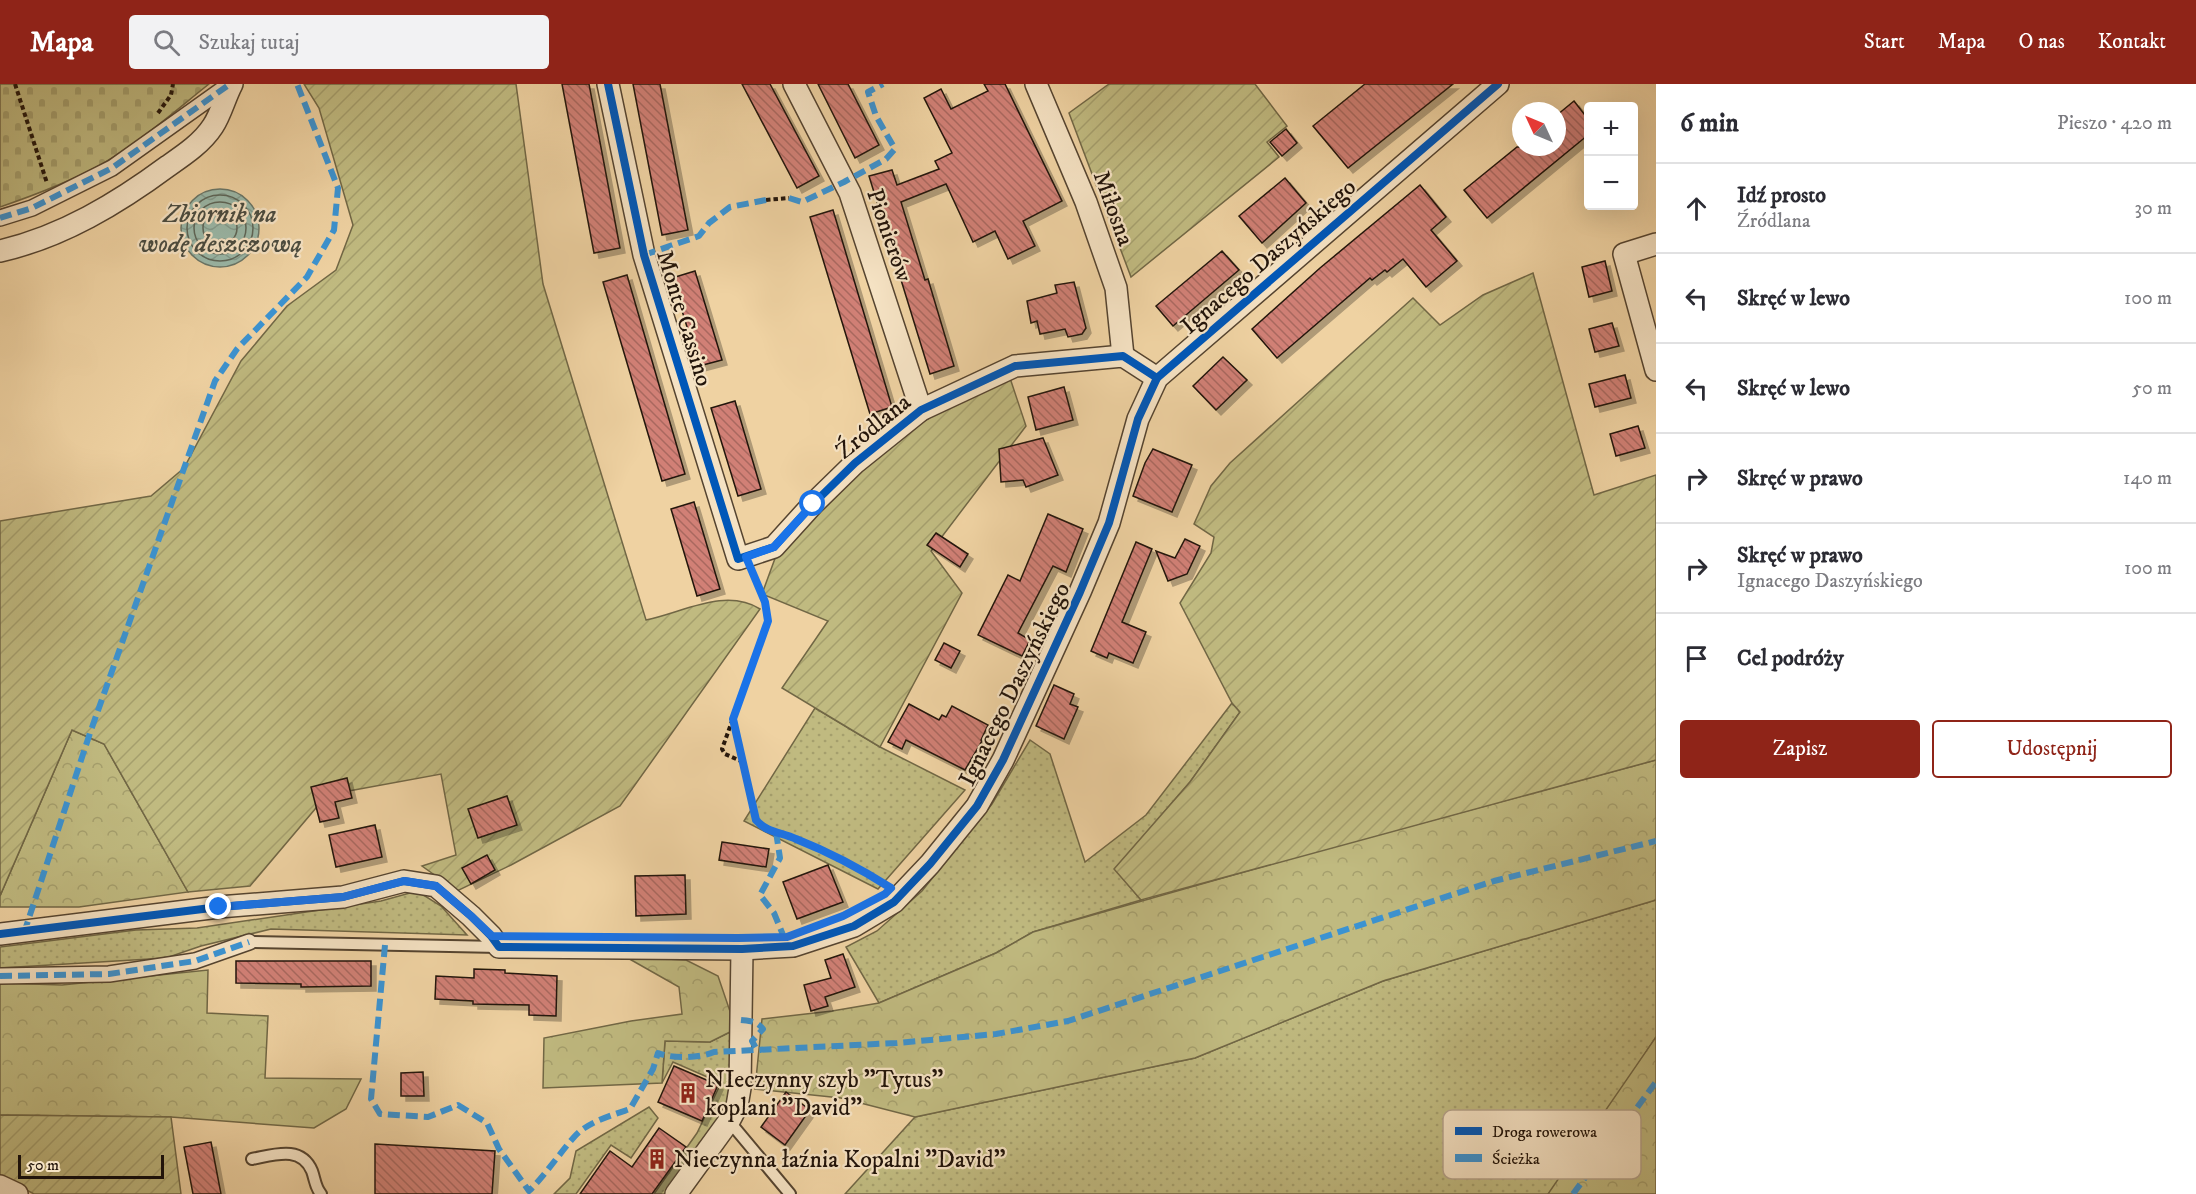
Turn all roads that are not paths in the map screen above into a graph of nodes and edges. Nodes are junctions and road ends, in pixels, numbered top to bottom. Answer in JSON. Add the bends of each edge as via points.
{"nodes":[{"id":1,"x":231,"y":84,"type":"edge"},
{"id":2,"x":608,"y":84,"type":"edge"},
{"id":3,"x":794,"y":84,"type":"edge"},
{"id":4,"x":1036,"y":84,"type":"edge"},
{"id":5,"x":1498,"y":84,"type":"edge"},
{"id":6,"x":0,"y":218,"type":"edge"},
{"id":7,"x":1656,"y":244,"type":"edge"},
{"id":8,"x":0,"y":251,"type":"edge"},
{"id":9,"x":1123,"y":356,"type":"junction"},
{"id":10,"x":1656,"y":370,"type":"edge"},
{"id":11,"x":1157,"y":378,"type":"junction"},
{"id":12,"x":921,"y":410,"type":"junction"},
{"id":13,"x":742,"y":558,"type":"joint"},
{"id":14,"x":0,"y":934,"type":"edge"},
{"id":15,"x":249,"y":942,"type":"joint"},
{"id":16,"x":499,"y":947,"type":"junction"},
{"id":17,"x":742,"y":950,"type":"junction"},
{"id":18,"x":0,"y":976,"type":"edge"},
{"id":19,"x":729,"y":1121,"type":"junction"},
{"id":20,"x":252,"y":1159,"type":"dead end"},
{"id":21,"x":0,"y":1186,"type":"edge"},
{"id":22,"x":17,"y":1194,"type":"edge"},
{"id":23,"x":321,"y":1194,"type":"edge"},
{"id":24,"x":676,"y":1194,"type":"edge"},
{"id":25,"x":790,"y":1194,"type":"edge"}],
"edges":[{"from":1,"to":6,"type":"street","via":[[112,168],[32,208]]},
{"from":1,"to":8,"type":"street","via":[[213,126],[160,172],[118,202],[57,232]]},
{"from":2,"to":13,"type":"street","name":"Monte Cassino","via":[[644,255]]},
{"from":3,"to":12,"type":"street","name":"Pionierów","via":[[850,193]]},
{"from":4,"to":9,"type":"street","name":"Miłosna","via":[[1086,202],[1116,288]]},
{"from":5,"to":11,"type":"street","name":"Ignacego Daszyńskiego"},
{"from":7,"to":10,"type":"street","via":[[1624,254]]},
{"from":9,"to":11,"type":"street"},
{"from":9,"to":12,"type":"street","name":"Źródlana","via":[[1015,366]]},
{"from":11,"to":17,"type":"street","name":"Ignacego Daszyńskiego","via":[[1138,419],[1109,523],[1080,592],[1003,760],[977,806],[894,902],[854,926],[793,946]]},
{"from":12,"to":13,"type":"street","name":"Źródlana","via":[[855,463],[774,547]]},
{"from":14,"to":16,"type":"street","via":[[219,907],[343,897],[404,881],[436,886],[492,936]]},
{"from":15,"to":16,"type":"lane"},
{"from":15,"to":18,"type":"street","via":[[195,961],[109,974]]},
{"from":16,"to":17,"type":"street","name":"Ignacego Daszyńskiego"},
{"from":17,"to":19,"type":"street","via":[[740,1088]]},
{"from":19,"to":24,"type":"street"},
{"from":19,"to":25,"type":"lane"},
{"from":20,"to":23,"type":"lane","via":[[292,1153],[303,1158]]},
{"from":21,"to":22,"type":"street"}]}
